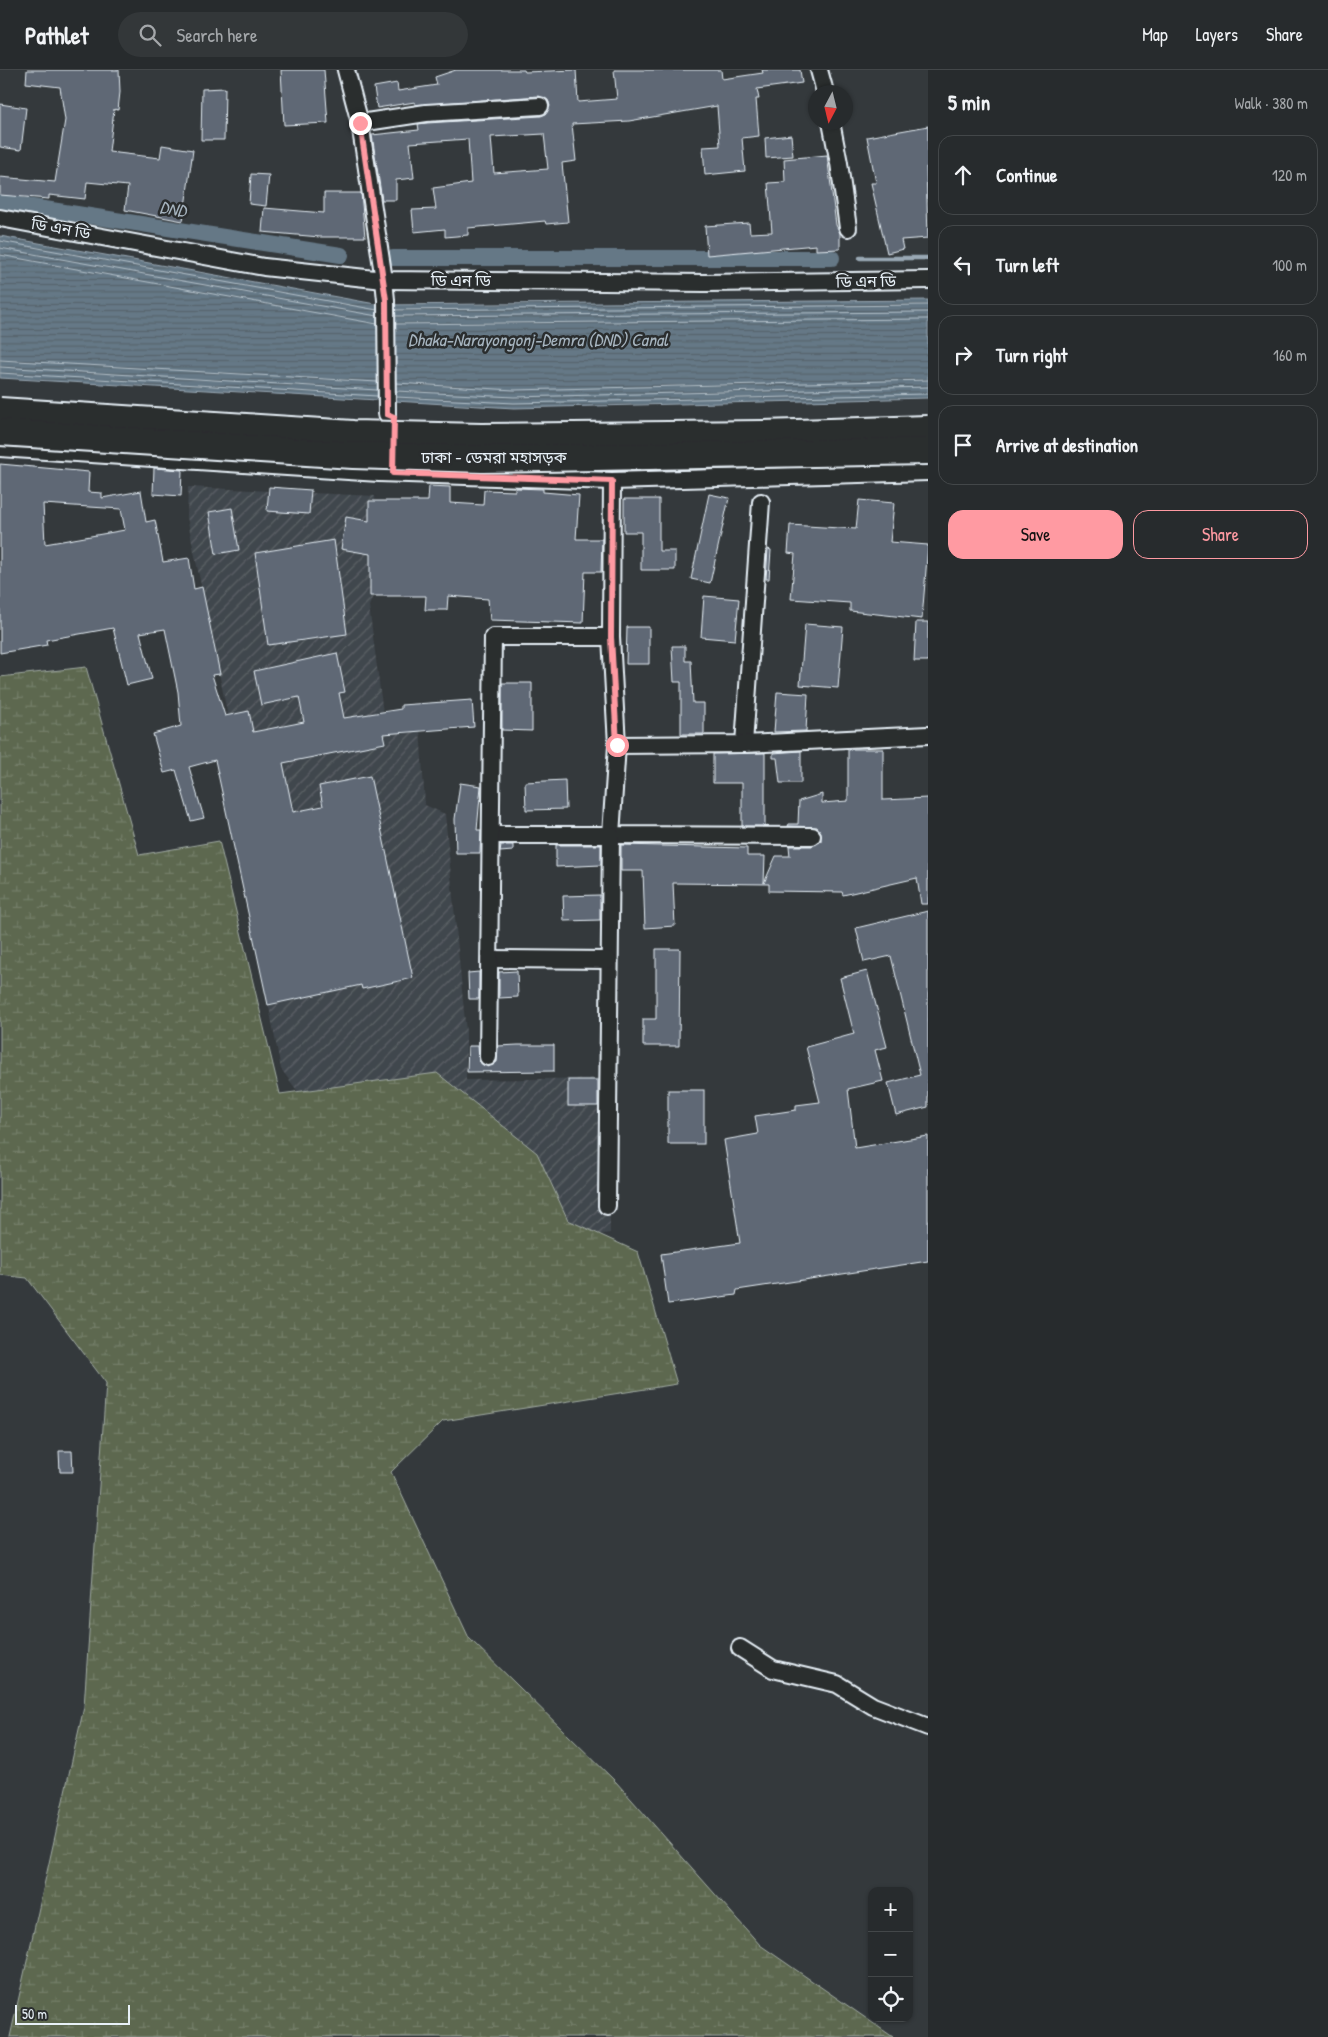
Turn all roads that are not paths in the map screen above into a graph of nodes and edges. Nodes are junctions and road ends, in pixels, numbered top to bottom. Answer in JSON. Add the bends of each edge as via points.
{"nodes":[{"id":1,"x":346,"y":70,"type":"edge"},
{"id":2,"x":819,"y":70,"type":"edge"},
{"id":3,"x":823,"y":85,"type":"edge"},
{"id":4,"x":540,"y":106,"type":"dead end"},
{"id":5,"x":360,"y":123,"type":"junction"},
{"id":6,"x":833,"y":130,"type":"edge"},
{"id":7,"x":0,"y":218,"type":"edge"},
{"id":8,"x":848,"y":228,"type":"dead end"},
{"id":9,"x":384,"y":280,"type":"junction"},
{"id":10,"x":928,"y":280,"type":"edge"},
{"id":11,"x":0,"y":411,"type":"edge"},
{"id":12,"x":928,"y":429,"type":"edge"},
{"id":13,"x":0,"y":432,"type":"edge"},
{"id":14,"x":0,"y":448,"type":"edge"},
{"id":15,"x":928,"y":450,"type":"edge"},
{"id":16,"x":928,"y":472,"type":"edge"},
{"id":17,"x":386,"y":473,"type":"junction"},
{"id":18,"x":612,"y":481,"type":"junction"},
{"id":19,"x":760,"y":502,"type":"dead end"},
{"id":20,"x":611,"y":637,"type":"junction"},
{"id":21,"x":928,"y":735,"type":"edge"},
{"id":22,"x":744,"y":744,"type":"junction"},
{"id":23,"x":617,"y":745,"type":"junction"},
{"id":24,"x":491,"y":835,"type":"junction"},
{"id":25,"x":611,"y":835,"type":"junction"},
{"id":26,"x":812,"y":836,"type":"dead end"},
{"id":27,"x":490,"y":959,"type":"junction"},
{"id":28,"x":608,"y":960,"type":"junction"},
{"id":29,"x":488,"y":1057,"type":"dead end"},
{"id":30,"x":607,"y":1206,"type":"dead end"},
{"id":31,"x":740,"y":1648,"type":"dead end"},
{"id":32,"x":928,"y":1728,"type":"edge"}],
"edges":[{"from":1,"to":5,"type":"street"},
{"from":2,"to":3,"type":"street"},
{"from":4,"to":5,"type":"street","via":[[426,113]]},
{"from":5,"to":9,"type":"street"},
{"from":6,"to":8,"type":"street"},
{"from":7,"to":9,"type":"street","name":"ডি এন ডি","via":[[264,266]]},
{"from":9,"to":10,"type":"street","name":"ডি এন ডি","via":[[705,283]]},
{"from":9,"to":17,"type":"street","via":[[388,410],[381,417]]},
{"from":11,"to":12,"type":"main road","name":"ঢাকা - ডেমরা মহাসড়ক","bridge":true,"via":[[353,434],[481,437]]},
{"from":13,"to":15,"type":"main road","name":"ঢাকা - ডেমরা মহাসড়ক","bridge":true,"via":[[353,455],[482,459]]},
{"from":14,"to":17,"type":"street"},
{"from":16,"to":18,"type":"street"},
{"from":17,"to":18,"type":"street"},
{"from":18,"to":20,"type":"street"},
{"from":19,"to":22,"type":"street"},
{"from":20,"to":23,"type":"street"},
{"from":20,"to":24,"type":"street","via":[[493,637]]},
{"from":21,"to":22,"type":"street"},
{"from":22,"to":23,"type":"street"},
{"from":23,"to":25,"type":"street"},
{"from":24,"to":25,"type":"street"},
{"from":24,"to":27,"type":"street"},
{"from":25,"to":26,"type":"street"},
{"from":25,"to":28,"type":"street"},
{"from":27,"to":28,"type":"street"},
{"from":27,"to":29,"type":"street"},
{"from":28,"to":30,"type":"street"},
{"from":31,"to":32,"type":"street","via":[[773,1669],[837,1684],[873,1706]]}]}
